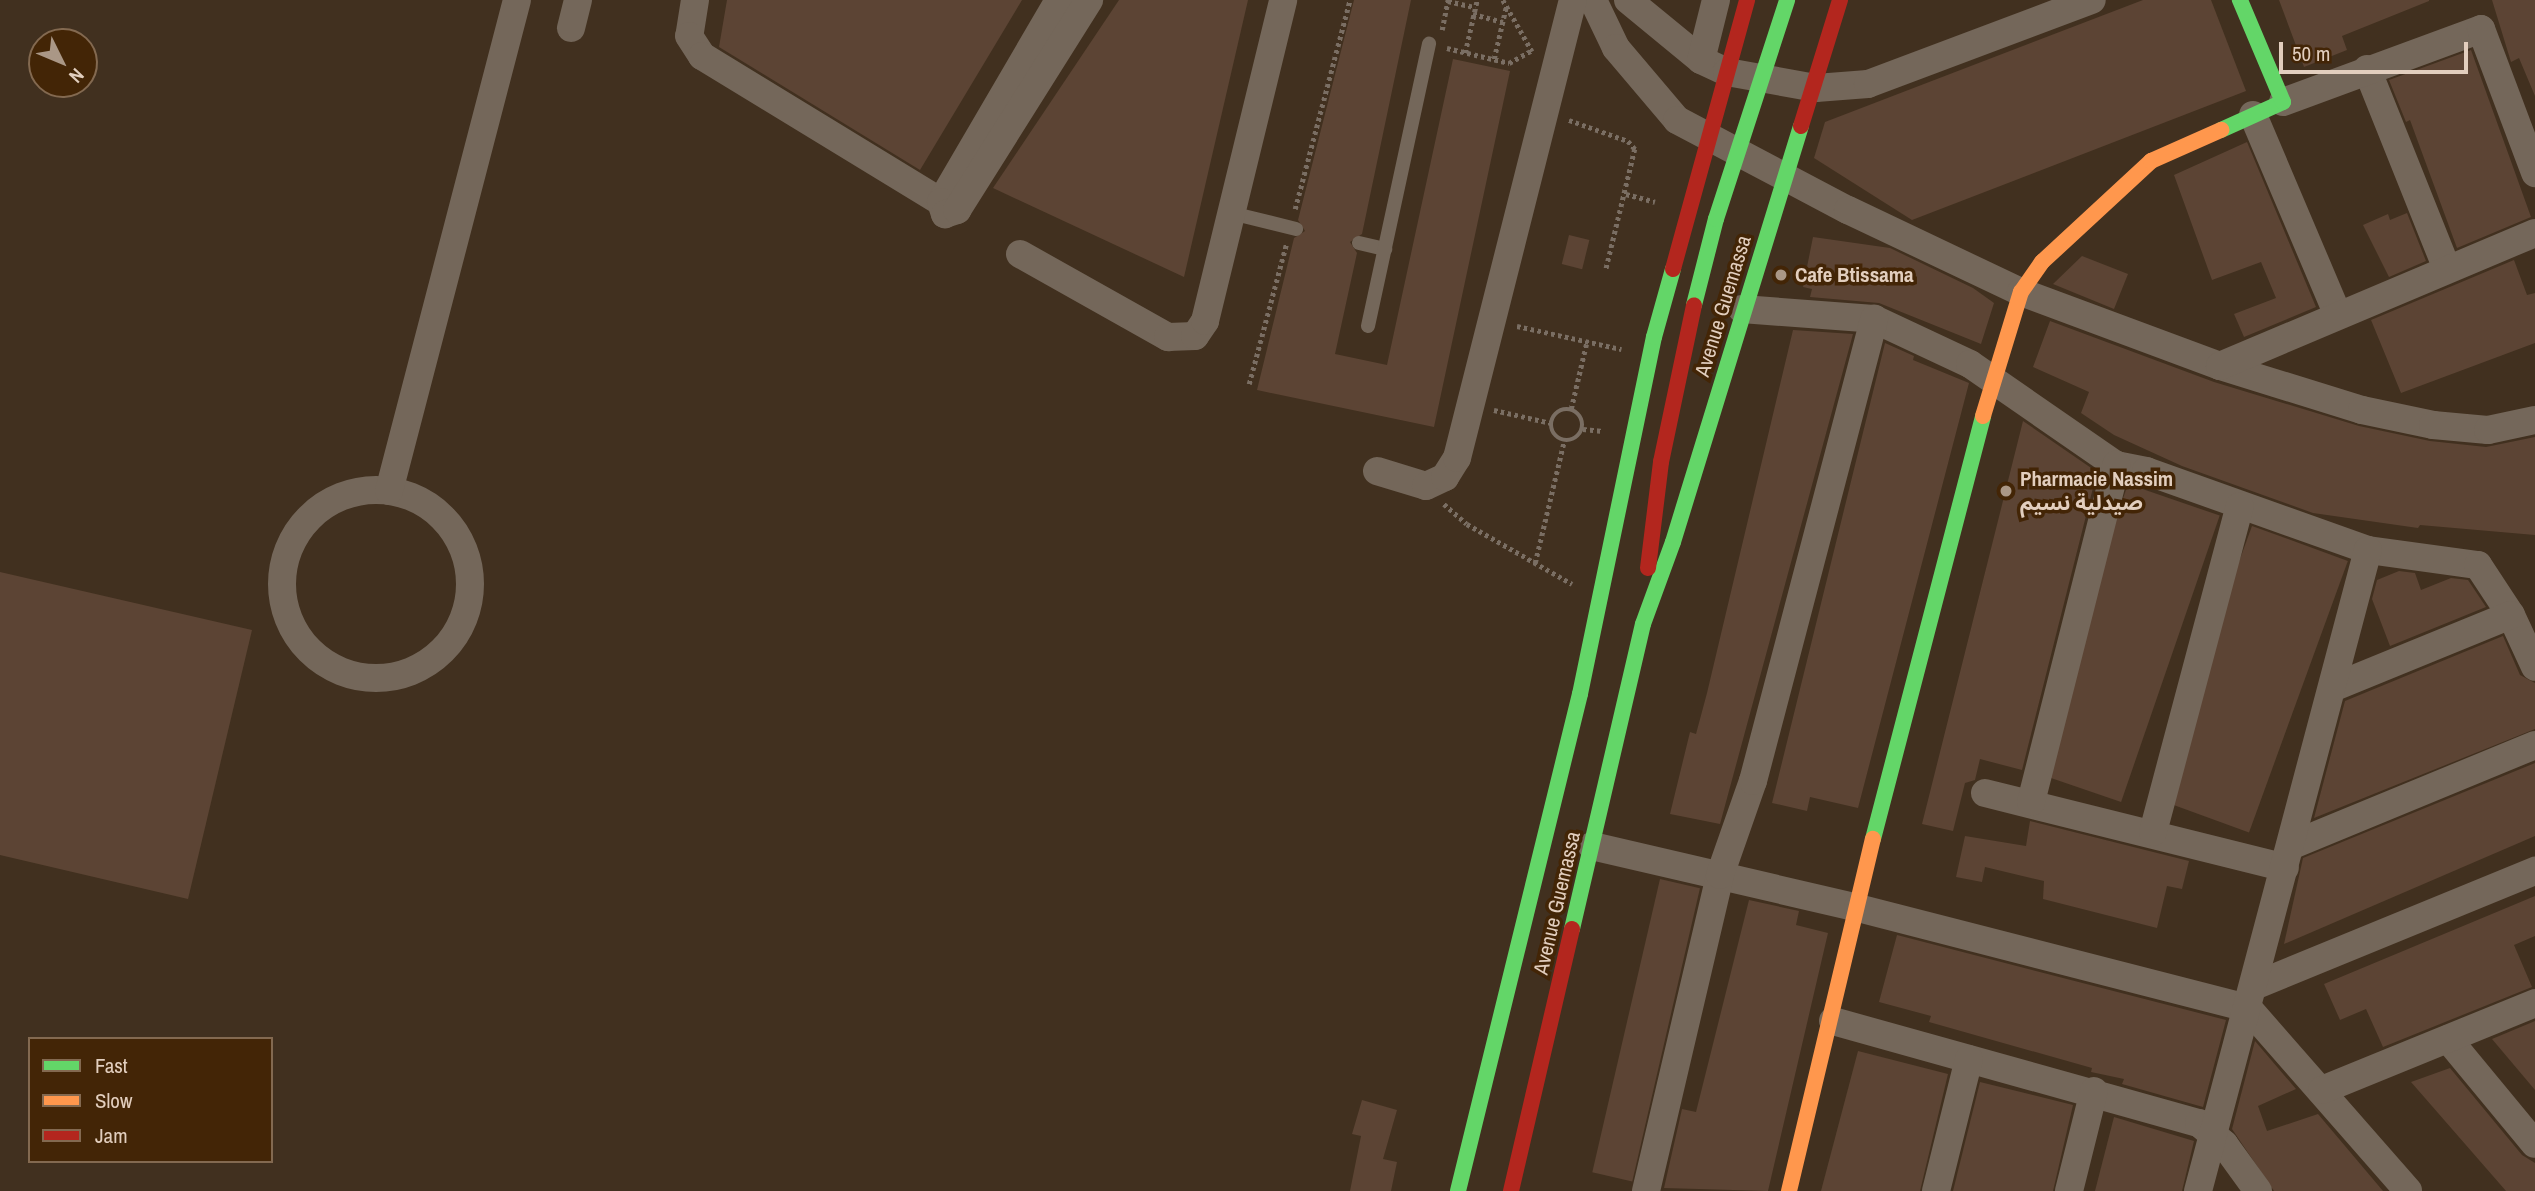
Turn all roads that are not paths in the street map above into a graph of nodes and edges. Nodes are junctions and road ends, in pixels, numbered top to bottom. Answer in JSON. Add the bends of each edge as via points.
{"nodes":[{"id":1,"x":517,"y":0,"type":"edge"},
{"id":2,"x":578,"y":0,"type":"edge"},
{"id":3,"x":695,"y":0,"type":"edge"},
{"id":4,"x":1059,"y":0,"type":"edge"},
{"id":5,"x":1089,"y":0,"type":"edge"},
{"id":6,"x":1283,"y":0,"type":"edge"},
{"id":7,"x":1573,"y":0,"type":"edge"},
{"id":8,"x":1593,"y":0,"type":"edge"},
{"id":9,"x":1628,"y":0,"type":"edge"},
{"id":10,"x":1716,"y":0,"type":"edge"},
{"id":11,"x":1747,"y":0,"type":"edge"},
{"id":12,"x":1787,"y":0,"type":"edge"},
{"id":13,"x":1840,"y":0,"type":"edge"},
{"id":14,"x":2092,"y":0,"type":"edge"},
{"id":15,"x":2240,"y":0,"type":"edge"},
{"id":16,"x":570,"y":28,"type":"dead end"},
{"id":17,"x":1434,"y":45,"type":"road end"},
{"id":18,"x":1701,"y":60,"type":"junction"},
{"id":19,"x":2367,"y":69,"type":"junction"},
{"id":20,"x":1727,"y":72,"type":"junction"},
{"id":21,"x":1762,"y":79,"type":"junction"},
{"id":22,"x":1816,"y":88,"type":"junction"},
{"id":23,"x":2283,"y":102,"type":"junction"},
{"id":24,"x":2253,"y":115,"type":"junction"},
{"id":25,"x":1707,"y":138,"type":"junction"},
{"id":26,"x":1738,"y":154,"type":"junction"},
{"id":27,"x":2535,"y":173,"type":"edge"},
{"id":28,"x":1786,"y":177,"type":"junction"},
{"id":29,"x":942,"y":202,"type":"junction"},
{"id":30,"x":1231,"y":213,"type":"junction"},
{"id":31,"x":1293,"y":228,"type":"road end"},
{"id":32,"x":2535,"y":233,"type":"edge"},
{"id":33,"x":1359,"y":243,"type":"dead end"},
{"id":34,"x":1385,"y":250,"type":"junction"},
{"id":35,"x":1020,"y":254,"type":"dead end"},
{"id":36,"x":2447,"y":269,"type":"junction"},
{"id":37,"x":2021,"y":292,"type":"junction"},
{"id":38,"x":1742,"y":309,"type":"junction"},
{"id":39,"x":2337,"y":313,"type":"junction"},
{"id":40,"x":1874,"y":319,"type":"junction"},
{"id":41,"x":1368,"y":326,"type":"dead end"},
{"id":42,"x":2220,"y":366,"type":"junction"},
{"id":43,"x":1992,"y":381,"type":"junction"},
{"id":44,"x":2535,"y":420,"type":"edge"},
{"id":45,"x":2116,"y":465,"type":"junction"},
{"id":46,"x":1377,"y":471,"type":"dead end"},
{"id":47,"x":389,"y":491,"type":"junction"},
{"id":48,"x":2240,"y":506,"type":"junction"},
{"id":49,"x":2368,"y":550,"type":"junction"},
{"id":50,"x":2511,"y":615,"type":"junction"},
{"id":51,"x":1643,"y":624,"type":"junction"},
{"id":52,"x":2535,"y":667,"type":"edge"},
{"id":53,"x":2332,"y":688,"type":"junction"},
{"id":54,"x":2535,"y":745,"type":"edge"},
{"id":55,"x":1985,"y":793,"type":"dead end"},
{"id":56,"x":2031,"y":802,"type":"junction"},
{"id":57,"x":2153,"y":832,"type":"junction"},
{"id":58,"x":1592,"y":846,"type":"junction"},
{"id":59,"x":2288,"y":857,"type":"junction"},
{"id":60,"x":2535,"y":871,"type":"edge"},
{"id":61,"x":1720,"y":875,"type":"junction"},
{"id":62,"x":1858,"y":908,"type":"junction"},
{"id":63,"x":2251,"y":997,"type":"junction"},
{"id":64,"x":2535,"y":1003,"type":"edge"},
{"id":65,"x":1833,"y":1021,"type":"junction"},
{"id":66,"x":2448,"y":1039,"type":"junction"},
{"id":67,"x":1969,"y":1059,"type":"junction"},
{"id":68,"x":2322,"y":1090,"type":"junction"},
{"id":69,"x":2094,"y":1091,"type":"junction"},
{"id":70,"x":2213,"y":1133,"type":"junction"},
{"id":71,"x":2533,"y":1139,"type":"edge"},
{"id":72,"x":1516,"y":1190,"type":"edge"},
{"id":73,"x":1458,"y":1191,"type":"edge"},
{"id":74,"x":1647,"y":1191,"type":"edge"},
{"id":75,"x":1790,"y":1191,"type":"edge"},
{"id":76,"x":1936,"y":1191,"type":"edge"},
{"id":77,"x":2069,"y":1191,"type":"edge"},
{"id":78,"x":2198,"y":1191,"type":"edge"},
{"id":79,"x":2258,"y":1191,"type":"edge"},
{"id":80,"x":2408,"y":1191,"type":"edge"}],
"edges":[{"from":1,"to":47,"type":"street"},
{"from":2,"to":16,"type":"street"},
{"from":3,"to":29,"type":"street","via":[[689,36],[702,56]]},
{"from":4,"to":29,"type":"street"},
{"from":5,"to":29,"type":"street","via":[[957,210],[945,214]]},
{"from":6,"to":30,"type":"street"},
{"from":7,"to":46,"type":"street","via":[[1452,468],[1426,486]]},
{"from":8,"to":25,"type":"street","via":[[1616,48],[1677,120]]},
{"from":9,"to":18,"type":"street"},
{"from":10,"to":18,"type":"street"},
{"from":11,"to":20,"type":"street"},
{"from":12,"to":21,"type":"street","name":"Avenue Guemassa"},
{"from":13,"to":22,"type":"street","name":"Avenue Guemassa"},
{"from":14,"to":22,"type":"street","via":[[1868,84]]},
{"from":15,"to":23,"type":"street"},
{"from":17,"to":34,"type":"lane"},
{"from":18,"to":20,"type":"street"},
{"from":19,"to":23,"type":"street"},
{"from":19,"to":27,"type":"street","via":[[2481,29]]},
{"from":19,"to":36,"type":"street"},
{"from":20,"to":21,"type":"street"},
{"from":20,"to":25,"type":"street"},
{"from":21,"to":22,"type":"street"},
{"from":21,"to":26,"type":"street","name":"Avenue Guemassa"},
{"from":22,"to":28,"type":"street","name":"Avenue Guemassa"},
{"from":23,"to":24,"type":"street"},
{"from":24,"to":37,"type":"street","via":[[2151,161],[2042,262]]},
{"from":24,"to":39,"type":"street"},
{"from":25,"to":26,"type":"street"},
{"from":25,"to":73,"type":"street","via":[[1650,355],[1600,600]]},
{"from":26,"to":28,"type":"street"},
{"from":26,"to":51,"type":"street","name":"Avenue Guemassa","via":[[1682,353],[1655,503]]},
{"from":28,"to":37,"type":"street"},
{"from":28,"to":38,"type":"street","name":"Avenue Guemassa"},
{"from":30,"to":31,"type":"lane"},
{"from":30,"to":35,"type":"street","via":[[1202,330],[1186,340],[1168,337]]},
{"from":32,"to":36,"type":"street"},
{"from":33,"to":34,"type":"lane"},
{"from":34,"to":41,"type":"lane"},
{"from":36,"to":39,"type":"street"},
{"from":37,"to":42,"type":"street"},
{"from":37,"to":43,"type":"street"},
{"from":38,"to":40,"type":"street"},
{"from":38,"to":51,"type":"street","name":"Avenue Guemassa","via":[[1674,542]]},
{"from":39,"to":42,"type":"street"},
{"from":40,"to":43,"type":"street","via":[[1970,364]]},
{"from":40,"to":61,"type":"street","via":[[1753,781]]},
{"from":42,"to":44,"type":"street","via":[[2362,410],[2433,425],[2488,430]]},
{"from":43,"to":45,"type":"street"},
{"from":43,"to":62,"type":"street","via":[[1910,684]]},
{"from":45,"to":48,"type":"street","via":[[2146,471]]},
{"from":45,"to":56,"type":"street"},
{"from":47,"to":47,"type":"street","via":[[364,491],[317,511],[300,530],[282,578],[284,603],[304,646],[344,673],[367,678],[414,670],[434,658],[461,624],[470,587],[462,545],[450,525],[433,509]]},
{"from":48,"to":49,"type":"street"},
{"from":48,"to":57,"type":"street"},
{"from":49,"to":50,"type":"street","via":[[2477,565]]},
{"from":49,"to":53,"type":"street"},
{"from":50,"to":52,"type":"street"},
{"from":50,"to":53,"type":"street"},
{"from":51,"to":58,"type":"street","name":"Avenue Guemassa"},
{"from":53,"to":59,"type":"street"},
{"from":54,"to":59,"type":"street"},
{"from":55,"to":56,"type":"street"},
{"from":56,"to":57,"type":"street"},
{"from":57,"to":59,"type":"street"},
{"from":58,"to":61,"type":"street"},
{"from":58,"to":72,"type":"street","name":"Avenue Guemassa"},
{"from":59,"to":63,"type":"street"},
{"from":60,"to":63,"type":"street"},
{"from":61,"to":62,"type":"street"},
{"from":61,"to":74,"type":"street"},
{"from":62,"to":63,"type":"street"},
{"from":62,"to":65,"type":"street"},
{"from":63,"to":68,"type":"street"},
{"from":63,"to":70,"type":"street"},
{"from":64,"to":66,"type":"street"},
{"from":65,"to":67,"type":"street"},
{"from":65,"to":75,"type":"street"},
{"from":66,"to":68,"type":"street"},
{"from":66,"to":71,"type":"street"},
{"from":67,"to":69,"type":"street"},
{"from":67,"to":76,"type":"street"},
{"from":68,"to":80,"type":"street"},
{"from":69,"to":70,"type":"street","via":[[2183,1117]]},
{"from":69,"to":77,"type":"street"},
{"from":70,"to":78,"type":"street"},
{"from":70,"to":79,"type":"street"}]}
